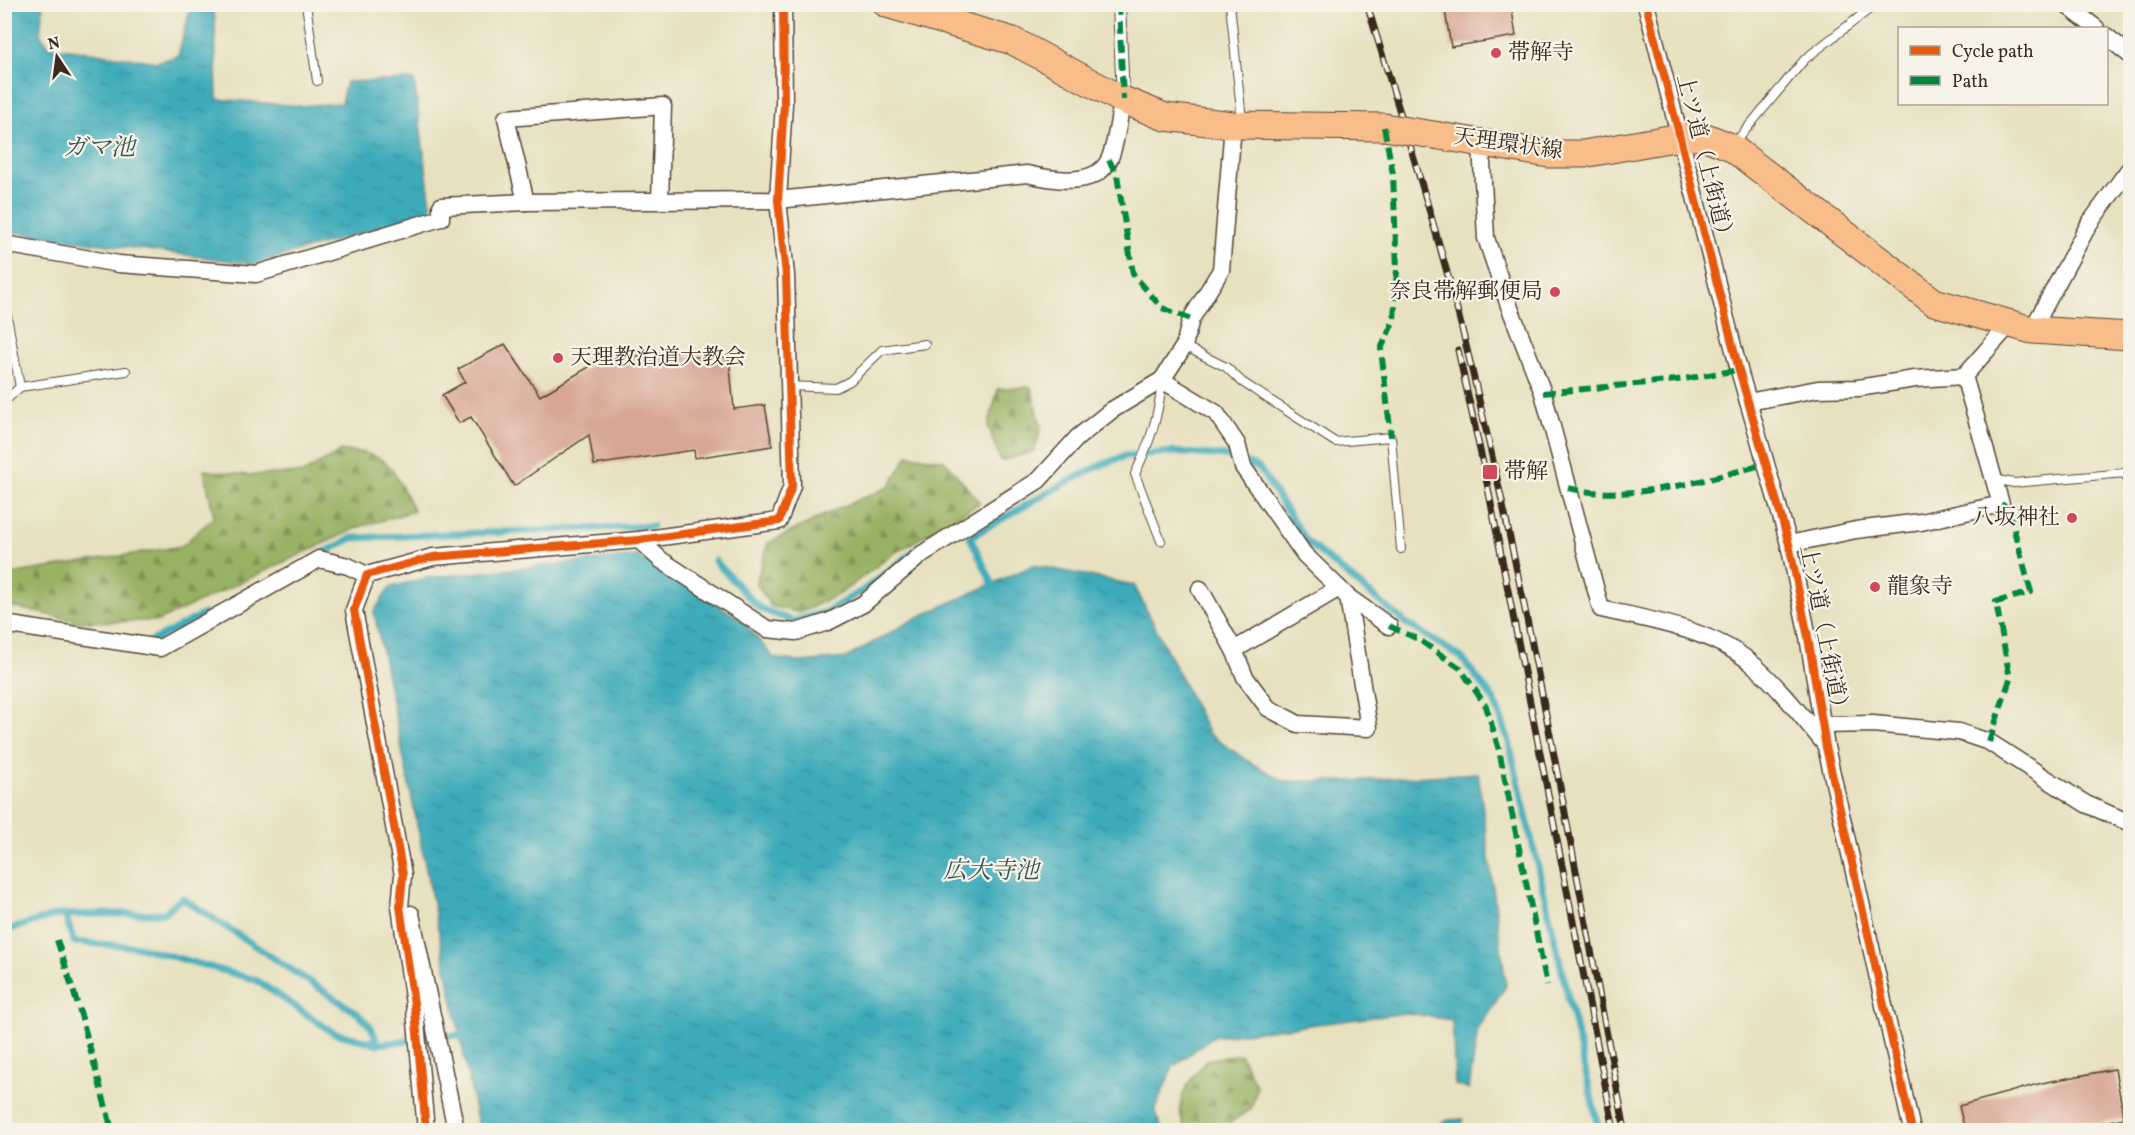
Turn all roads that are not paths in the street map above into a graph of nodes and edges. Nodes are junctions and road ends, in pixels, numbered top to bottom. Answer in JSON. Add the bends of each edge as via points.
{"nodes":[{"id":1,"x":306,"y":4,"type":"edge"},
{"id":2,"x":783,"y":4,"type":"edge"},
{"id":3,"x":887,"y":4,"type":"edge"},
{"id":4,"x":1119,"y":4,"type":"edge"},
{"id":5,"x":1230,"y":4,"type":"edge"},
{"id":6,"x":1646,"y":4,"type":"edge"},
{"id":7,"x":1876,"y":4,"type":"edge"},
{"id":8,"x":2065,"y":4,"type":"edge"},
{"id":9,"x":2095,"y":27,"type":"edge"},
{"id":10,"x":2108,"y":38,"type":"edge"},
{"id":11,"x":2130,"y":55,"type":"edge"},
{"id":12,"x":317,"y":81,"type":"dead end"},
{"id":13,"x":1123,"y":100,"type":"junction"},
{"id":14,"x":1238,"y":125,"type":"junction"},
{"id":15,"x":1680,"y":137,"type":"junction"},
{"id":16,"x":1481,"y":144,"type":"junction"},
{"id":17,"x":1731,"y":147,"type":"junction"},
{"id":18,"x":2130,"y":168,"type":"edge"},
{"id":19,"x":660,"y":200,"type":"junction"},
{"id":20,"x":778,"y":200,"type":"junction"},
{"id":21,"x":526,"y":202,"type":"junction"},
{"id":22,"x":4,"y":244,"type":"edge"},
{"id":23,"x":4,"y":300,"type":"edge"},
{"id":24,"x":2021,"y":327,"type":"junction"},
{"id":25,"x":2130,"y":336,"type":"edge"},
{"id":26,"x":925,"y":344,"type":"dead end"},
{"id":27,"x":1184,"y":346,"type":"junction"},
{"id":28,"x":126,"y":371,"type":"dead end"},
{"id":29,"x":1964,"y":376,"type":"junction"},
{"id":30,"x":1162,"y":380,"type":"junction"},
{"id":31,"x":20,"y":387,"type":"junction"},
{"id":32,"x":789,"y":387,"type":"junction"},
{"id":33,"x":4,"y":402,"type":"edge"},
{"id":34,"x":1748,"y":402,"type":"junction"},
{"id":35,"x":1993,"y":479,"type":"junction"},
{"id":36,"x":2130,"y":485,"type":"edge"},
{"id":37,"x":639,"y":540,"type":"junction"},
{"id":38,"x":1161,"y":541,"type":"dead end"},
{"id":39,"x":1789,"y":544,"type":"junction"},
{"id":40,"x":1401,"y":549,"type":"dead end"},
{"id":41,"x":367,"y":575,"type":"junction"},
{"id":42,"x":1200,"y":588,"type":"dead end"},
{"id":43,"x":1343,"y":593,"type":"junction"},
{"id":44,"x":4,"y":624,"type":"edge"},
{"id":45,"x":1389,"y":626,"type":"dead end"},
{"id":46,"x":1234,"y":650,"type":"junction"},
{"id":47,"x":1822,"y":725,"type":"junction"},
{"id":48,"x":1826,"y":747,"type":"junction"},
{"id":49,"x":2130,"y":823,"type":"edge"},
{"id":50,"x":403,"y":875,"type":"junction"},
{"id":51,"x":426,"y":1131,"type":"edge"},
{"id":52,"x":456,"y":1131,"type":"edge"},
{"id":53,"x":1912,"y":1131,"type":"edge"}],
"edges":[{"from":1,"to":12,"type":"lane"},
{"from":2,"to":20,"type":"street","via":[[784,104]]},
{"from":3,"to":13,"type":"main road","name":"天理環状線","via":[[1013,41]]},
{"from":4,"to":13,"type":"street"},
{"from":5,"to":14,"type":"lane"},
{"from":6,"to":15,"type":"street","name":"上ツ道（上街道）"},
{"from":7,"to":17,"type":"lane","via":[[1805,58]]},
{"from":8,"to":9,"type":"street"},
{"from":10,"to":11,"type":"street"},
{"from":13,"to":14,"type":"main road","name":"天理環状線","via":[[1165,117]]},
{"from":13,"to":20,"type":"street","via":[[1109,160],[1095,176],[1057,181],[1027,174]]},
{"from":14,"to":16,"type":"main road","name":"天理環状線","bridge":true,"via":[[1384,127]]},
{"from":14,"to":27,"type":"street","via":[[1221,270],[1191,319]]},
{"from":15,"to":16,"type":"main road","name":"天理環状線","via":[[1583,154],[1549,154]]},
{"from":15,"to":17,"type":"main road","name":"天理環状線","via":[[1706,137]]},
{"from":15,"to":34,"type":"street","name":"上ツ道（上街道）"},
{"from":16,"to":48,"type":"street","via":[[1486,238],[1543,393],[1601,609],[1706,637],[1747,660],[1784,693]]},
{"from":17,"to":24,"type":"main road","name":"天理環状線","via":[[1934,302]]},
{"from":18,"to":24,"type":"street"},
{"from":19,"to":20,"type":"street"},
{"from":19,"to":21,"type":"street"},
{"from":19,"to":21,"type":"street","via":[[663,105],[506,118]]},
{"from":20,"to":32,"type":"street","via":[[786,275]]},
{"from":21,"to":22,"type":"street","via":[[441,206],[441,218],[256,274],[119,264]]},
{"from":23,"to":31,"type":"lane"},
{"from":24,"to":25,"type":"main road","name":"天理環状線"},
{"from":24,"to":29,"type":"street"},
{"from":26,"to":32,"type":"lane","via":[[882,350],[850,381],[836,388]]},
{"from":27,"to":30,"type":"street"},
{"from":27,"to":40,"type":"lane","via":[[1226,367],[1242,382],[1335,442],[1391,437]]},
{"from":28,"to":31,"type":"lane"},
{"from":29,"to":34,"type":"street","via":[[1818,389]]},
{"from":29,"to":35,"type":"street"},
{"from":30,"to":37,"type":"street","via":[[1112,410],[1077,438],[1039,480],[922,554],[863,604],[828,622],[796,632],[767,629],[662,560]]},
{"from":30,"to":38,"type":"lane","via":[[1160,411],[1151,442],[1135,474]]},
{"from":30,"to":43,"type":"street","via":[[1216,413],[1237,444],[1243,467],[1304,554]]},
{"from":31,"to":33,"type":"lane"},
{"from":32,"to":37,"type":"street","via":[[792,486],[779,521]]},
{"from":34,"to":39,"type":"street","name":"上ツ道（上街道）"},
{"from":35,"to":36,"type":"lane","via":[[2014,483],[2125,473]]},
{"from":35,"to":39,"type":"street","via":[[2001,504]]},
{"from":37,"to":41,"type":"street","via":[[433,557]]},
{"from":39,"to":47,"type":"street","name":"上ツ道（上街道）"},
{"from":41,"to":44,"type":"street","via":[[319,559],[160,648]]},
{"from":41,"to":50,"type":"street","via":[[354,610]]},
{"from":42,"to":46,"type":"street"},
{"from":43,"to":45,"type":"street"},
{"from":43,"to":46,"type":"street"},
{"from":43,"to":46,"type":"street","via":[[1369,728],[1298,724],[1268,708],[1245,677]]},
{"from":47,"to":48,"type":"street","name":"上ツ道（上街道）"},
{"from":47,"to":49,"type":"street","via":[[1873,724],[1959,732],[1989,742],[2086,804]]},
{"from":48,"to":53,"type":"street","name":"上ツ道（上街道）"},
{"from":50,"to":51,"type":"street","via":[[400,906]]},
{"from":50,"to":52,"type":"street"}]}
